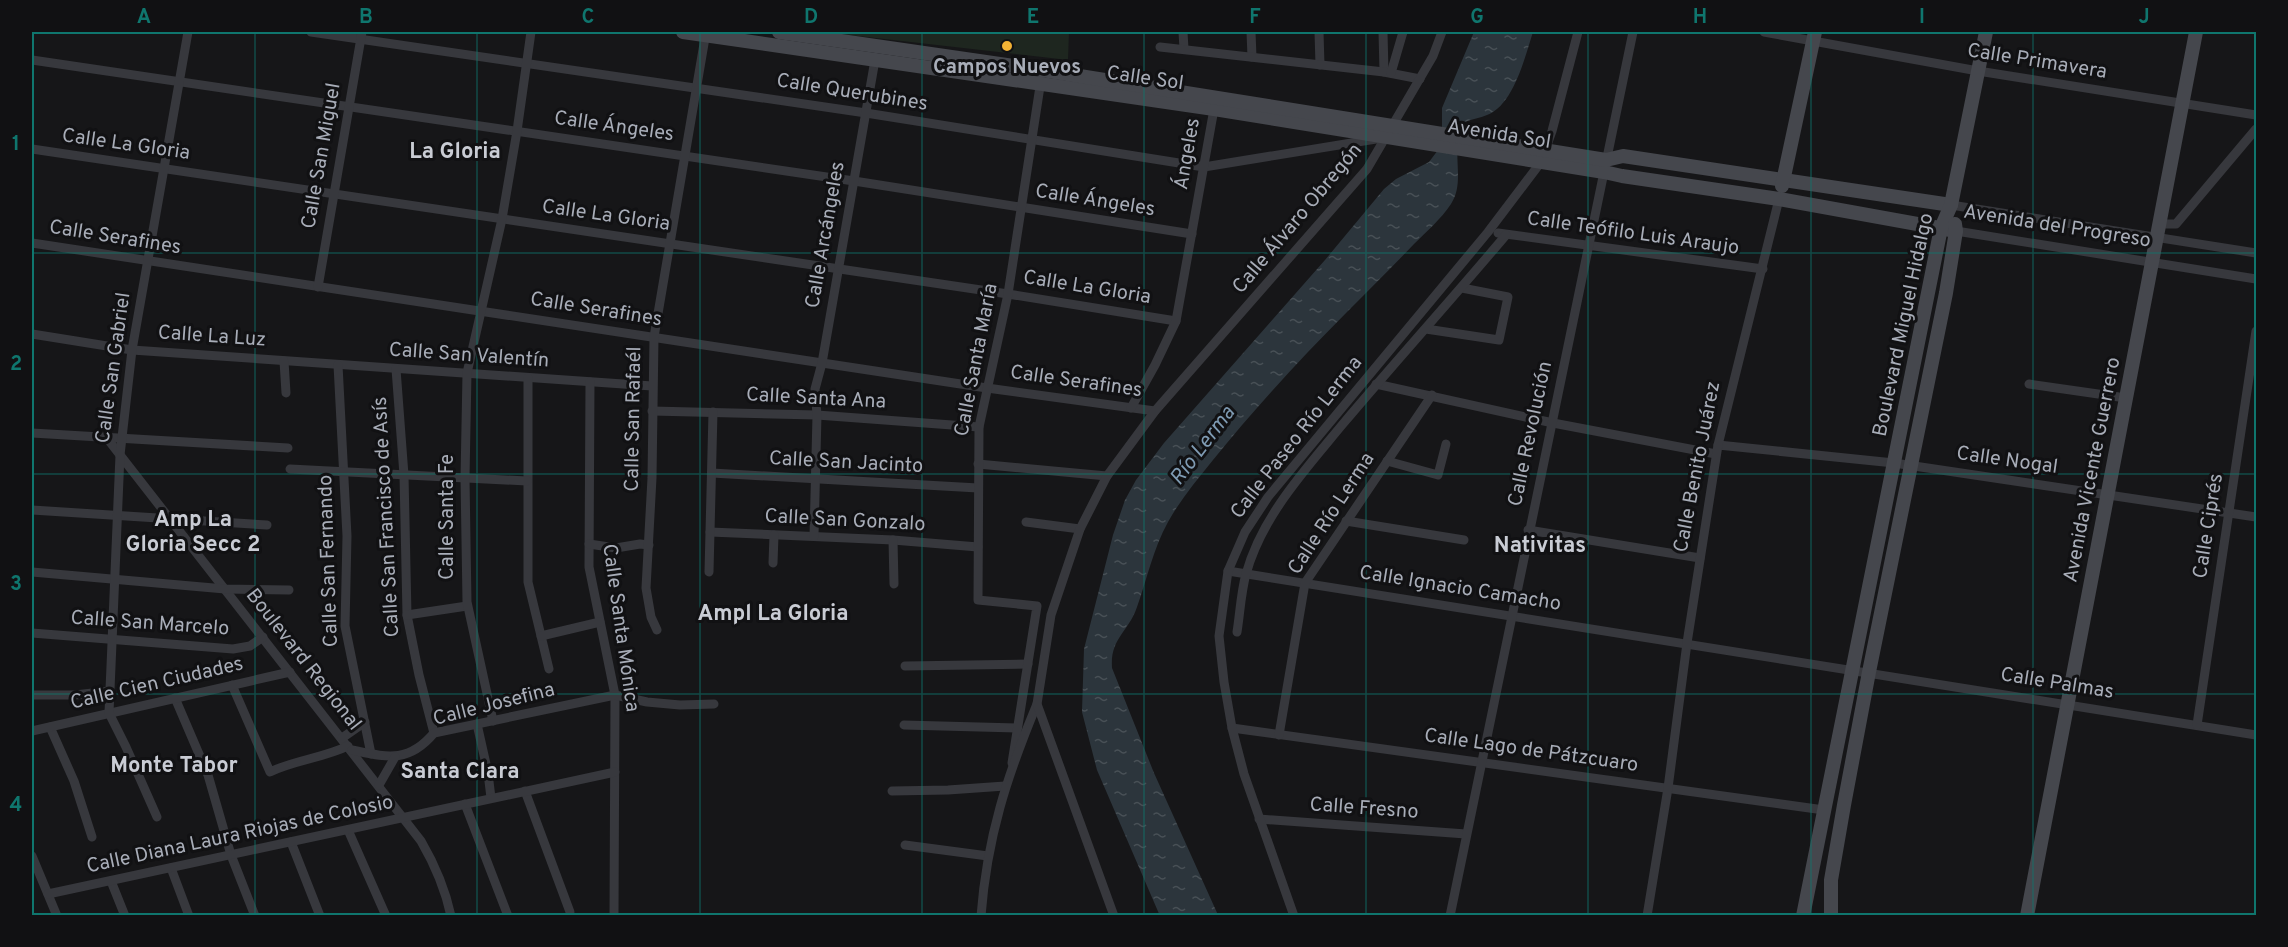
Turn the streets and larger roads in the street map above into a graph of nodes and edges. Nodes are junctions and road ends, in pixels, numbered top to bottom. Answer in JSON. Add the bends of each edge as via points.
{"nodes":[{"id":1,"x":188,"y":32,"type":"edge"},
{"id":2,"x":311,"y":32,"type":"edge"},
{"id":3,"x":531,"y":32,"type":"edge"},
{"id":4,"x":683,"y":32,"type":"edge"},
{"id":5,"x":779,"y":32,"type":"edge"},
{"id":6,"x":1183,"y":32,"type":"edge"},
{"id":7,"x":1251,"y":32,"type":"edge"},
{"id":8,"x":1319,"y":32,"type":"edge"},
{"id":9,"x":1383,"y":32,"type":"edge"},
{"id":10,"x":1403,"y":32,"type":"edge"},
{"id":11,"x":1442,"y":32,"type":"edge"},
{"id":12,"x":1578,"y":32,"type":"edge"},
{"id":13,"x":1633,"y":32,"type":"edge"},
{"id":14,"x":1764,"y":32,"type":"edge"},
{"id":15,"x":1986,"y":32,"type":"edge"},
{"id":16,"x":2196,"y":32,"type":"edge"},
{"id":17,"x":706,"y":33,"type":"edge"},
{"id":18,"x":361,"y":35,"type":"edge"},
{"id":19,"x":1814,"y":36,"type":"edge"},
{"id":20,"x":1160,"y":47,"type":"dead end"},
{"id":21,"x":1184,"y":49,"type":"junction"},
{"id":22,"x":1252,"y":57,"type":"junction"},
{"id":23,"x":32,"y":60,"type":"edge"},
{"id":24,"x":875,"y":60,"type":"junction"},
{"id":25,"x":527,"y":63,"type":"junction"},
{"id":26,"x":1320,"y":65,"type":"junction"},
{"id":27,"x":1042,"y":70,"type":"junction"},
{"id":28,"x":1978,"y":70,"type":"junction"},
{"id":29,"x":1387,"y":73,"type":"junction"},
{"id":30,"x":1420,"y":79,"type":"junction"},
{"id":31,"x":179,"y":81,"type":"junction"},
{"id":32,"x":1040,"y":84,"type":"junction"},
{"id":33,"x":697,"y":88,"type":"junction"},
{"id":34,"x":2182,"y":103,"type":"junction"},
{"id":35,"x":349,"y":106,"type":"junction"},
{"id":36,"x":1214,"y":109,"type":"junction"},
{"id":37,"x":866,"y":113,"type":"junction"},
{"id":38,"x":2256,"y":115,"type":"edge"},
{"id":39,"x":2256,"y":129,"type":"edge"},
{"id":40,"x":517,"y":131,"type":"junction"},
{"id":41,"x":1397,"y":132,"type":"junction"},
{"id":42,"x":1032,"y":138,"type":"junction"},
{"id":43,"x":32,"y":149,"type":"edge"},
{"id":44,"x":686,"y":156,"type":"junction"},
{"id":45,"x":1544,"y":156,"type":"junction"},
{"id":46,"x":1204,"y":166,"type":"junction"},
{"id":47,"x":1605,"y":166,"type":"junction"},
{"id":48,"x":164,"y":169,"type":"junction"},
{"id":49,"x":1783,"y":179,"type":"junction"},
{"id":50,"x":854,"y":181,"type":"junction"},
{"id":51,"x":334,"y":194,"type":"junction"},
{"id":52,"x":1779,"y":199,"type":"junction"},
{"id":53,"x":1950,"y":205,"type":"junction"},
{"id":54,"x":1021,"y":207,"type":"junction"},
{"id":55,"x":502,"y":219,"type":"junction"},
{"id":56,"x":1941,"y":228,"type":"junction"},
{"id":57,"x":1956,"y":231,"type":"junction"},
{"id":58,"x":2158,"y":231,"type":"junction"},
{"id":59,"x":1192,"y":234,"type":"junction"},
{"id":60,"x":32,"y":243,"type":"edge"},
{"id":61,"x":670,"y":244,"type":"junction"},
{"id":62,"x":1588,"y":246,"type":"junction"},
{"id":63,"x":2256,"y":253,"type":"edge"},
{"id":64,"x":148,"y":261,"type":"junction"},
{"id":65,"x":2152,"y":262,"type":"junction"},
{"id":66,"x":838,"y":269,"type":"junction"},
{"id":67,"x":1763,"y":269,"type":"junction"},
{"id":68,"x":2256,"y":279,"type":"edge"},
{"id":69,"x":318,"y":286,"type":"junction"},
{"id":70,"x":1462,"y":288,"type":"junction"},
{"id":71,"x":1008,"y":294,"type":"junction"},
{"id":72,"x":482,"y":311,"type":"junction"},
{"id":73,"x":1176,"y":321,"type":"junction"},
{"id":74,"x":1426,"y":329,"type":"junction"},
{"id":75,"x":2256,"y":331,"type":"edge"},
{"id":76,"x":32,"y":334,"type":"edge"},
{"id":77,"x":654,"y":337,"type":"junction"},
{"id":78,"x":132,"y":350,"type":"junction"},
{"id":79,"x":284,"y":361,"type":"junction"},
{"id":80,"x":822,"y":363,"type":"junction"},
{"id":81,"x":338,"y":365,"type":"junction"},
{"id":82,"x":396,"y":369,"type":"junction"},
{"id":83,"x":467,"y":373,"type":"junction"},
{"id":84,"x":528,"y":378,"type":"junction"},
{"id":85,"x":590,"y":382,"type":"junction"},
{"id":86,"x":1376,"y":384,"type":"junction"},
{"id":87,"x":2029,"y":384,"type":"dead end"},
{"id":88,"x":652,"y":386,"type":"junction"},
{"id":89,"x":987,"y":388,"type":"junction"},
{"id":90,"x":286,"y":393,"type":"dead end"},
{"id":91,"x":1432,"y":395,"type":"junction"},
{"id":92,"x":2126,"y":398,"type":"junction"},
{"id":93,"x":1131,"y":408,"type":"junction"},
{"id":94,"x":652,"y":411,"type":"junction"},
{"id":95,"x":1155,"y":411,"type":"junction"},
{"id":96,"x":713,"y":412,"type":"junction"},
{"id":97,"x":817,"y":415,"type":"junction"},
{"id":98,"x":1553,"y":423,"type":"junction"},
{"id":99,"x":979,"y":427,"type":"junction"},
{"id":100,"x":32,"y":433,"type":"edge"},
{"id":101,"x":106,"y":437,"type":"junction"},
{"id":102,"x":123,"y":438,"type":"junction"},
{"id":103,"x":1446,"y":444,"type":"dead end"},
{"id":104,"x":288,"y":448,"type":"dead end"},
{"id":105,"x":1717,"y":449,"type":"junction"},
{"id":106,"x":120,"y":455,"type":"junction"},
{"id":107,"x":1387,"y":461,"type":"junction"},
{"id":108,"x":1894,"y":463,"type":"junction"},
{"id":109,"x":978,"y":464,"type":"junction"},
{"id":110,"x":1910,"y":465,"type":"junction"},
{"id":111,"x":290,"y":469,"type":"dead end"},
{"id":112,"x":345,"y":472,"type":"junction"},
{"id":113,"x":712,"y":473,"type":"junction"},
{"id":114,"x":404,"y":475,"type":"junction"},
{"id":115,"x":1107,"y":476,"type":"junction"},
{"id":116,"x":465,"y":478,"type":"junction"},
{"id":117,"x":815,"y":479,"type":"junction"},
{"id":118,"x":527,"y":481,"type":"junction"},
{"id":119,"x":978,"y":488,"type":"junction"},
{"id":120,"x":2108,"y":495,"type":"junction"},
{"id":121,"x":32,"y":510,"type":"edge"},
{"id":122,"x":2230,"y":513,"type":"junction"},
{"id":123,"x":118,"y":516,"type":"junction"},
{"id":124,"x":2256,"y":517,"type":"edge"},
{"id":125,"x":171,"y":520,"type":"junction"},
{"id":126,"x":1346,"y":521,"type":"junction"},
{"id":127,"x":1026,"y":522,"type":"dead end"},
{"id":128,"x":267,"y":525,"type":"dead end"},
{"id":129,"x":1080,"y":529,"type":"junction"},
{"id":130,"x":1528,"y":530,"type":"junction"},
{"id":131,"x":711,"y":532,"type":"junction"},
{"id":132,"x":774,"y":535,"type":"junction"},
{"id":133,"x":814,"y":536,"type":"junction"},
{"id":134,"x":893,"y":540,"type":"junction"},
{"id":135,"x":1464,"y":540,"type":"dead end"},
{"id":136,"x":589,"y":544,"type":"junction"},
{"id":137,"x":649,"y":545,"type":"junction"},
{"id":138,"x":978,"y":547,"type":"junction"},
{"id":139,"x":1700,"y":558,"type":"junction"},
{"id":140,"x":773,"y":563,"type":"dead end"},
{"id":141,"x":1228,"y":571,"type":"junction"},
{"id":142,"x":32,"y":572,"type":"edge"},
{"id":143,"x":709,"y":572,"type":"dead end"},
{"id":144,"x":1246,"y":574,"type":"junction"},
{"id":145,"x":115,"y":579,"type":"junction"},
{"id":146,"x":1305,"y":583,"type":"junction"},
{"id":147,"x":894,"y":584,"type":"dead end"},
{"id":148,"x":225,"y":589,"type":"junction"},
{"id":149,"x":289,"y":590,"type":"dead end"},
{"id":150,"x":467,"y":606,"type":"junction"},
{"id":151,"x":407,"y":615,"type":"junction"},
{"id":152,"x":1511,"y":615,"type":"junction"},
{"id":153,"x":600,"y":622,"type":"junction"},
{"id":154,"x":657,"y":630,"type":"dead end"},
{"id":155,"x":1238,"y":632,"type":"dead end"},
{"id":156,"x":32,"y":633,"type":"edge"},
{"id":157,"x":541,"y":636,"type":"junction"},
{"id":158,"x":263,"y":637,"type":"junction"},
{"id":159,"x":112,"y":640,"type":"junction"},
{"id":160,"x":1687,"y":643,"type":"junction"},
{"id":161,"x":1028,"y":664,"type":"junction"},
{"id":162,"x":905,"y":666,"type":"dead end"},
{"id":163,"x":549,"y":669,"type":"dead end"},
{"id":164,"x":1851,"y":669,"type":"junction"},
{"id":165,"x":290,"y":672,"type":"junction"},
{"id":166,"x":1869,"y":672,"type":"junction"},
{"id":167,"x":232,"y":685,"type":"junction"},
{"id":168,"x":110,"y":691,"type":"junction"},
{"id":169,"x":32,"y":695,"type":"edge"},
{"id":170,"x":615,"y":696,"type":"junction"},
{"id":171,"x":175,"y":698,"type":"junction"},
{"id":172,"x":714,"y":704,"type":"dead end"},
{"id":173,"x":1037,"y":704,"type":"junction"},
{"id":174,"x":2068,"y":704,"type":"junction"},
{"id":175,"x":109,"y":713,"type":"junction"},
{"id":176,"x":493,"y":721,"type":"junction"},
{"id":177,"x":364,"y":723,"type":"junction"},
{"id":178,"x":477,"y":724,"type":"junction"},
{"id":179,"x":904,"y":725,"type":"dead end"},
{"id":180,"x":2197,"y":725,"type":"junction"},
{"id":181,"x":50,"y":727,"type":"junction"},
{"id":182,"x":1017,"y":728,"type":"junction"},
{"id":183,"x":1232,"y":728,"type":"junction"},
{"id":184,"x":32,"y":731,"type":"edge"},
{"id":185,"x":434,"y":733,"type":"junction"},
{"id":186,"x":1279,"y":735,"type":"junction"},
{"id":187,"x":2256,"y":735,"type":"edge"},
{"id":188,"x":347,"y":745,"type":"junction"},
{"id":189,"x":371,"y":754,"type":"junction"},
{"id":190,"x":395,"y":758,"type":"junction"},
{"id":191,"x":1481,"y":762,"type":"junction"},
{"id":192,"x":1012,"y":763,"type":"junction"},
{"id":193,"x":615,"y":772,"type":"junction"},
{"id":194,"x":379,"y":785,"type":"junction"},
{"id":195,"x":1005,"y":786,"type":"junction"},
{"id":196,"x":1668,"y":788,"type":"junction"},
{"id":197,"x":525,"y":791,"type":"junction"},
{"id":198,"x":892,"y":791,"type":"dead end"},
{"id":199,"x":491,"y":798,"type":"junction"},
{"id":200,"x":465,"y":804,"type":"junction"},
{"id":201,"x":1824,"y":810,"type":"junction"},
{"id":202,"x":157,"y":817,"type":"dead end"},
{"id":203,"x":404,"y":818,"type":"junction"},
{"id":204,"x":1259,"y":819,"type":"junction"},
{"id":205,"x":348,"y":830,"type":"junction"},
{"id":206,"x":1466,"y":834,"type":"junction"},
{"id":207,"x":92,"y":837,"type":"dead end"},
{"id":208,"x":291,"y":842,"type":"junction"},
{"id":209,"x":904,"y":845,"type":"dead end"},
{"id":210,"x":231,"y":855,"type":"junction"},
{"id":211,"x":32,"y":856,"type":"edge"},
{"id":212,"x":988,"y":856,"type":"junction"},
{"id":213,"x":171,"y":868,"type":"junction"},
{"id":214,"x":1810,"y":877,"type":"junction"},
{"id":215,"x":1831,"y":880,"type":"junction"},
{"id":216,"x":111,"y":881,"type":"junction"},
{"id":217,"x":48,"y":894,"type":"junction"},
{"id":218,"x":570,"y":912,"type":"dead end"},
{"id":219,"x":57,"y":915,"type":"edge"},
{"id":220,"x":125,"y":915,"type":"edge"},
{"id":221,"x":189,"y":915,"type":"edge"},
{"id":222,"x":255,"y":915,"type":"edge"},
{"id":223,"x":320,"y":915,"type":"edge"},
{"id":224,"x":386,"y":915,"type":"edge"},
{"id":225,"x":451,"y":915,"type":"edge"},
{"id":226,"x":508,"y":915,"type":"edge"},
{"id":227,"x":614,"y":915,"type":"edge"},
{"id":228,"x":981,"y":915,"type":"edge"},
{"id":229,"x":1114,"y":915,"type":"edge"},
{"id":230,"x":1294,"y":915,"type":"edge"},
{"id":231,"x":1450,"y":915,"type":"edge"},
{"id":232,"x":1647,"y":915,"type":"edge"},
{"id":233,"x":1803,"y":915,"type":"edge"},
{"id":234,"x":1831,"y":915,"type":"edge"},
{"id":235,"x":2028,"y":915,"type":"edge"}],
"edges":[{"from":1,"to":31,"type":"street","name":"Calle San Gabriel"},
{"from":2,"to":18,"type":"street","name":"Calle Querubines"},
{"from":3,"to":25,"type":"street","name":"Calle Santa Fe"},
{"from":4,"to":17,"type":"street","name":"Calle Sol"},
{"from":5,"to":27,"type":"street","name":"Calle Sol"},
{"from":6,"to":21,"type":"street"},
{"from":7,"to":22,"type":"street"},
{"from":8,"to":26,"type":"street"},
{"from":9,"to":29,"type":"street"},
{"from":10,"to":29,"type":"street"},
{"from":11,"to":30,"type":"street","name":"Calle Álvaro Obregón"},
{"from":12,"to":45,"type":"street","name":"Calle Paseo Río Lerma"},
{"from":13,"to":47,"type":"street","name":"Calle Revolución"},
{"from":14,"to":19,"type":"street","name":"Calle Primavera"},
{"from":15,"to":28,"type":"street"},
{"from":16,"to":34,"type":"street","name":"Avenida Vicente Guerrero"},
{"from":17,"to":24,"type":"street","name":"Calle Sol"},
{"from":17,"to":33,"type":"street","name":"Calle San Rafaél"},
{"from":18,"to":25,"type":"street","name":"Calle Querubines"},
{"from":18,"to":35,"type":"street","name":"Calle San Miguel"},
{"from":19,"to":28,"type":"street","name":"Calle Primavera"},
{"from":19,"to":49,"type":"street","name":"Calle Benito Juárez"},
{"from":20,"to":21,"type":"street"},
{"from":21,"to":22,"type":"street"},
{"from":22,"to":26,"type":"street"},
{"from":23,"to":31,"type":"street","name":"Calle Ángeles"},
{"from":24,"to":32,"type":"street","name":"Calle Sol"},
{"from":24,"to":37,"type":"street","name":"Calle Arcángeles"},
{"from":25,"to":33,"type":"street","name":"Calle Querubines"},
{"from":25,"to":40,"type":"street","name":"Calle Santa Fe"},
{"from":26,"to":29,"type":"street"},
{"from":27,"to":32,"type":"street","name":"Calle Santa María"},
{"from":27,"to":41,"type":"street","name":"Calle Sol"},
{"from":28,"to":34,"type":"street","name":"Calle Primavera"},
{"from":28,"to":53,"type":"street"},
{"from":29,"to":30,"type":"street"},
{"from":30,"to":41,"type":"street","name":"Calle Álvaro Obregón"},
{"from":31,"to":35,"type":"street","name":"Calle Ángeles"},
{"from":31,"to":48,"type":"street","name":"Calle San Gabriel"},
{"from":32,"to":36,"type":"street","name":"Calle Sol"},
{"from":32,"to":42,"type":"street","name":"Calle Santa María"},
{"from":33,"to":37,"type":"street","name":"Calle Querubines"},
{"from":33,"to":44,"type":"street","name":"Calle San Rafaél"},
{"from":34,"to":38,"type":"street","name":"Calle Primavera"},
{"from":34,"to":58,"type":"street","name":"Avenida Vicente Guerrero"},
{"from":35,"to":40,"type":"street","name":"Calle Ángeles"},
{"from":35,"to":51,"type":"street","name":"Calle San Miguel"},
{"from":36,"to":41,"type":"street","name":"Calle Sol"},
{"from":36,"to":46,"type":"street","name":"Ángeles"},
{"from":37,"to":42,"type":"street","name":"Calle Querubines"},
{"from":37,"to":50,"type":"street","name":"Calle Arcángeles"},
{"from":39,"to":58,"type":"street","via":[[2176,224]]},
{"from":40,"to":44,"type":"street","name":"Calle Ángeles"},
{"from":40,"to":55,"type":"street","name":"Calle Santa Fe"},
{"from":41,"to":45,"type":"street","name":"Avenida Sol"},
{"from":41,"to":46,"type":"street","name":"Calle Querubines"},
{"from":41,"to":95,"type":"street","name":"Calle Álvaro Obregón"},
{"from":42,"to":46,"type":"street","name":"Calle Querubines"},
{"from":42,"to":54,"type":"street","name":"Calle Santa María"},
{"from":43,"to":48,"type":"street","name":"Calle La Gloria"},
{"from":44,"to":50,"type":"street","name":"Calle Ángeles"},
{"from":44,"to":61,"type":"street","name":"Calle San Rafaél"},
{"from":45,"to":47,"type":"street","name":"Avenida Sol"},
{"from":45,"to":141,"type":"street","name":"Calle Paseo Río Lerma","via":[[1488,232],[1268,498],[1245,532]]},
{"from":46,"to":59,"type":"street","name":"Ángeles"},
{"from":47,"to":49,"type":"street","name":"Avenida del Progreso","via":[[1623,156]]},
{"from":47,"to":52,"type":"street","name":"Avenida del Progreso","via":[[1622,176]]},
{"from":47,"to":62,"type":"street","name":"Calle Revolución"},
{"from":48,"to":51,"type":"street","name":"Calle La Gloria"},
{"from":48,"to":64,"type":"street","name":"Calle San Gabriel"},
{"from":49,"to":52,"type":"street","name":"Calle Benito Juárez"},
{"from":49,"to":53,"type":"street","name":"Avenida del Progreso"},
{"from":50,"to":54,"type":"street","name":"Calle Ángeles"},
{"from":50,"to":66,"type":"street","name":"Calle Arcángeles"},
{"from":51,"to":55,"type":"street","name":"Calle La Gloria"},
{"from":51,"to":69,"type":"street","name":"Calle San Miguel"},
{"from":52,"to":56,"type":"street","name":"Avenida del Progreso"},
{"from":52,"to":67,"type":"street","name":"Calle Benito Juárez"},
{"from":53,"to":56,"type":"street","name":"Boulevard Miguel Hidalgo"},
{"from":53,"to":57,"type":"street","name":"Boulevard Miguel Hidalgo"},
{"from":53,"to":58,"type":"street","name":"Avenida del Progreso"},
{"from":54,"to":59,"type":"street","name":"Calle Ángeles"},
{"from":54,"to":71,"type":"street","name":"Calle Santa María"},
{"from":55,"to":61,"type":"street","name":"Calle La Gloria"},
{"from":55,"to":72,"type":"street","name":"Calle Santa Fe"},
{"from":56,"to":57,"type":"street","name":"Avenida del Progreso"},
{"from":56,"to":108,"type":"street","name":"Boulevard Miguel Hidalgo"},
{"from":57,"to":65,"type":"street","name":"Avenida del Progreso"},
{"from":57,"to":110,"type":"street","name":"Boulevard Miguel Hidalgo"},
{"from":58,"to":63,"type":"street","name":"Avenida del Progreso"},
{"from":58,"to":65,"type":"street","name":"Avenida Vicente Guerrero"},
{"from":59,"to":73,"type":"street","name":"Ángeles"},
{"from":60,"to":64,"type":"street","name":"Calle Serafines"},
{"from":61,"to":66,"type":"street","name":"Calle La Gloria"},
{"from":61,"to":77,"type":"street","name":"Calle San Rafaél"},
{"from":62,"to":67,"type":"street","name":"Calle Teófilo Luis Araujo"},
{"from":62,"to":70,"type":"street","name":"Calle Teófilo Luis Araujo","via":[[1502,234]]},
{"from":62,"to":98,"type":"street","name":"Calle Revolución"},
{"from":64,"to":69,"type":"street","name":"Calle Serafines"},
{"from":64,"to":78,"type":"street","name":"Calle San Gabriel"},
{"from":65,"to":68,"type":"street","name":"Avenida del Progreso"},
{"from":65,"to":92,"type":"street","name":"Avenida Vicente Guerrero"},
{"from":66,"to":71,"type":"street","name":"Calle La Gloria"},
{"from":66,"to":80,"type":"street","name":"Calle Arcángeles"},
{"from":67,"to":105,"type":"street","name":"Calle Benito Juárez"},
{"from":69,"to":72,"type":"street","name":"Calle Serafines"},
{"from":70,"to":74,"type":"street"},
{"from":70,"to":74,"type":"street","via":[[1508,297],[1499,340]]},
{"from":71,"to":73,"type":"street","name":"Calle La Gloria"},
{"from":71,"to":89,"type":"street","name":"Calle Santa María"},
{"from":72,"to":77,"type":"street","name":"Calle Serafines"},
{"from":72,"to":83,"type":"street","name":"Calle Santa Fe"},
{"from":73,"to":93,"type":"street","name":"Ángeles"},
{"from":74,"to":86,"type":"street"},
{"from":75,"to":122,"type":"street","name":"Calle Ciprés"},
{"from":76,"to":78,"type":"street","name":"Calle La Luz"},
{"from":77,"to":80,"type":"street","name":"Calle Serafines"},
{"from":77,"to":88,"type":"street","name":"Calle San Rafaél"},
{"from":78,"to":79,"type":"street","name":"Calle La Luz"},
{"from":78,"to":102,"type":"street","name":"Calle San Gabriel"},
{"from":79,"to":81,"type":"street","name":"Calle San Valentín"},
{"from":79,"to":90,"type":"street"},
{"from":80,"to":89,"type":"street","name":"Calle Serafines"},
{"from":80,"to":97,"type":"street","name":"Calle Arcángeles","via":[[815,388]]},
{"from":81,"to":82,"type":"street","name":"Calle San Valentín"},
{"from":81,"to":112,"type":"street","name":"Calle San Fernando"},
{"from":82,"to":83,"type":"street","name":"Calle San Valentín"},
{"from":82,"to":114,"type":"street","name":"Calle San Francisco de Asís"},
{"from":83,"to":84,"type":"street","name":"Calle San Valentín"},
{"from":83,"to":116,"type":"street","name":"Calle Santa Fe"},
{"from":84,"to":85,"type":"street","name":"Calle San Valentín"},
{"from":84,"to":118,"type":"street"},
{"from":85,"to":88,"type":"street","name":"Calle San Valentín"},
{"from":85,"to":136,"type":"street","name":"Calle Santa Mónica"},
{"from":86,"to":91,"type":"street","name":"Calle Nogal"},
{"from":86,"to":144,"type":"street","via":[[1294,482],[1259,541]]},
{"from":87,"to":92,"type":"street"},
{"from":88,"to":94,"type":"street","name":"Calle San Rafaél"},
{"from":89,"to":93,"type":"street","name":"Calle Serafines"},
{"from":89,"to":99,"type":"street","name":"Calle Santa María"},
{"from":91,"to":98,"type":"street","name":"Calle Nogal"},
{"from":91,"to":107,"type":"street","name":"Calle Río Lerma"},
{"from":92,"to":120,"type":"street","name":"Avenida Vicente Guerrero"},
{"from":93,"to":95,"type":"street","name":"Calle Serafines"},
{"from":94,"to":96,"type":"street","name":"Calle Santa Ana"},
{"from":94,"to":137,"type":"street","name":"Calle San Rafaél"},
{"from":95,"to":115,"type":"street","name":"Calle Álvaro Obregón"},
{"from":96,"to":97,"type":"street","name":"Calle Santa Ana"},
{"from":96,"to":113,"type":"street"},
{"from":97,"to":99,"type":"street","name":"Calle Santa Ana"},
{"from":97,"to":117,"type":"street","name":"Calle Arcángeles"},
{"from":98,"to":105,"type":"street","name":"Calle Nogal"},
{"from":98,"to":130,"type":"street","name":"Calle Revolución"},
{"from":99,"to":109,"type":"street","name":"Calle Santa María"},
{"from":100,"to":101,"type":"street"},
{"from":101,"to":102,"type":"street"},
{"from":101,"to":106,"type":"street","name":"Boulevard Regional"},
{"from":102,"to":104,"type":"street"},
{"from":102,"to":106,"type":"street","name":"Calle San Gabriel"},
{"from":103,"to":107,"type":"street","via":[[1438,475]]},
{"from":105,"to":108,"type":"street","name":"Calle Nogal"},
{"from":105,"to":139,"type":"street","name":"Calle Benito Juárez"},
{"from":106,"to":123,"type":"street","name":"Calle San Gabriel"},
{"from":106,"to":125,"type":"street","name":"Boulevard Regional"},
{"from":107,"to":126,"type":"street","name":"Calle Río Lerma"},
{"from":108,"to":110,"type":"street","name":"Calle Nogal"},
{"from":108,"to":164,"type":"street","name":"Boulevard Miguel Hidalgo"},
{"from":109,"to":115,"type":"street"},
{"from":109,"to":119,"type":"street","name":"Calle Santa María"},
{"from":110,"to":120,"type":"street","name":"Calle Nogal"},
{"from":110,"to":166,"type":"street","name":"Boulevard Miguel Hidalgo"},
{"from":111,"to":112,"type":"street"},
{"from":112,"to":114,"type":"street"},
{"from":112,"to":177,"type":"street","name":"Calle San Fernando","via":[[345,626]]},
{"from":113,"to":117,"type":"street","name":"Calle San Jacinto"},
{"from":113,"to":131,"type":"street"},
{"from":114,"to":116,"type":"street"},
{"from":114,"to":151,"type":"street","name":"Calle San Francisco de Asís"},
{"from":115,"to":129,"type":"street","name":"Calle Álvaro Obregón"},
{"from":116,"to":118,"type":"street"},
{"from":116,"to":150,"type":"street","name":"Calle Santa Fe"},
{"from":117,"to":119,"type":"street","name":"Calle San Jacinto"},
{"from":117,"to":133,"type":"street","name":"Calle Arcángeles"},
{"from":118,"to":157,"type":"street","via":[[528,582]]},
{"from":119,"to":138,"type":"street","name":"Calle Santa María"},
{"from":120,"to":122,"type":"street","name":"Calle Nogal"},
{"from":120,"to":174,"type":"street","name":"Avenida Vicente Guerrero"},
{"from":121,"to":123,"type":"street"},
{"from":122,"to":124,"type":"street","name":"Calle Nogal"},
{"from":122,"to":180,"type":"street","name":"Calle Ciprés"},
{"from":123,"to":125,"type":"street"},
{"from":123,"to":145,"type":"street","name":"Calle San Gabriel"},
{"from":125,"to":128,"type":"street"},
{"from":125,"to":148,"type":"street","name":"Boulevard Regional"},
{"from":126,"to":135,"type":"street"},
{"from":126,"to":146,"type":"street","name":"Calle Río Lerma"},
{"from":127,"to":129,"type":"street"},
{"from":129,"to":173,"type":"street","name":"Calle Álvaro Obregón","via":[[1051,615]]},
{"from":130,"to":139,"type":"street"},
{"from":130,"to":152,"type":"street","name":"Calle Revolución"},
{"from":131,"to":132,"type":"street","name":"Calle San Gonzalo"},
{"from":131,"to":143,"type":"street"},
{"from":132,"to":133,"type":"street","name":"Calle San Gonzalo"},
{"from":132,"to":140,"type":"street"},
{"from":133,"to":134,"type":"street","name":"Calle San Gonzalo"},
{"from":134,"to":138,"type":"street","name":"Calle San Gonzalo"},
{"from":134,"to":147,"type":"street"},
{"from":136,"to":137,"type":"street","via":[[616,548]]},
{"from":136,"to":153,"type":"street","name":"Calle Santa Mónica","via":[[589,567]]},
{"from":137,"to":154,"type":"street","name":"Calle San Rafaél","via":[[646,588]]},
{"from":138,"to":161,"type":"street","name":"Calle Santa María","via":[[978,600],[1037,606]]},
{"from":139,"to":160,"type":"street","name":"Calle Benito Juárez"},
{"from":141,"to":144,"type":"street","name":"Calle Ignacio Camacho"},
{"from":141,"to":183,"type":"street","name":"Calle Paseo Río Lerma","via":[[1220,636]]},
{"from":142,"to":145,"type":"street"},
{"from":144,"to":146,"type":"street","name":"Calle Ignacio Camacho"},
{"from":144,"to":155,"type":"street"},
{"from":145,"to":148,"type":"street"},
{"from":145,"to":159,"type":"street","name":"Calle San Gabriel"},
{"from":146,"to":152,"type":"street","name":"Calle Ignacio Camacho"},
{"from":146,"to":186,"type":"street","name":"Calle Río Lerma"},
{"from":148,"to":149,"type":"street"},
{"from":148,"to":158,"type":"street","name":"Boulevard Regional"},
{"from":150,"to":151,"type":"street"},
{"from":150,"to":176,"type":"street","name":"Calle Santa Fe"},
{"from":151,"to":185,"type":"street","name":"Calle San Francisco de Asís"},
{"from":152,"to":160,"type":"street","name":"Calle Ignacio Camacho"},
{"from":152,"to":191,"type":"street","name":"Calle Revolución"},
{"from":153,"to":157,"type":"street"},
{"from":153,"to":170,"type":"street","name":"Calle Santa Mónica"},
{"from":156,"to":159,"type":"street","name":"Calle San Marcelo"},
{"from":157,"to":163,"type":"street"},
{"from":158,"to":159,"type":"street","name":"Calle San Marcelo","via":[[233,649]]},
{"from":158,"to":165,"type":"street","name":"Boulevard Regional"},
{"from":159,"to":168,"type":"street","name":"Calle San Gabriel"},
{"from":160,"to":164,"type":"street","name":"Calle Ignacio Camacho"},
{"from":160,"to":196,"type":"street","name":"Calle Benito Juárez"},
{"from":161,"to":162,"type":"street"},
{"from":161,"to":182,"type":"street"},
{"from":164,"to":166,"type":"street","name":"Calle Palmas"},
{"from":164,"to":201,"type":"street","name":"Boulevard Miguel Hidalgo"},
{"from":165,"to":167,"type":"street","name":"Calle Cien Ciudades"},
{"from":165,"to":188,"type":"street","name":"Boulevard Regional"},
{"from":166,"to":174,"type":"street","name":"Calle Palmas"},
{"from":166,"to":215,"type":"street","name":"Boulevard Miguel Hidalgo"},
{"from":167,"to":171,"type":"street","name":"Calle Cien Ciudades"},
{"from":167,"to":188,"type":"street","via":[[270,772]]},
{"from":168,"to":169,"type":"street"},
{"from":168,"to":175,"type":"street","name":"Calle San Gabriel"},
{"from":170,"to":172,"type":"street","via":[[680,705]]},
{"from":170,"to":176,"type":"street","name":"Calle Josefina"},
{"from":170,"to":193,"type":"street","name":"Calle Santa Mónica"},
{"from":171,"to":175,"type":"street","name":"Calle Cien Ciudades"},
{"from":171,"to":210,"type":"street","via":[[208,775]]},
{"from":173,"to":192,"type":"street"},
{"from":173,"to":229,"type":"street"},
{"from":174,"to":180,"type":"street","name":"Calle Palmas"},
{"from":174,"to":235,"type":"street","name":"Avenida Vicente Guerrero"},
{"from":175,"to":181,"type":"street","name":"Calle Cien Ciudades"},
{"from":175,"to":202,"type":"street"},
{"from":176,"to":178,"type":"street","name":"Calle Josefina"},
{"from":177,"to":188,"type":"street"},
{"from":177,"to":189,"type":"street","name":"Calle San Fernando"},
{"from":178,"to":185,"type":"street","name":"Calle Josefina"},
{"from":178,"to":199,"type":"street"},
{"from":179,"to":182,"type":"street"},
{"from":180,"to":187,"type":"street","name":"Calle Palmas"},
{"from":181,"to":184,"type":"street","name":"Calle Cien Ciudades"},
{"from":181,"to":207,"type":"street","via":[[74,781]]},
{"from":182,"to":192,"type":"street"},
{"from":183,"to":186,"type":"street","name":"Calle Lago de Pátzcuaro"},
{"from":183,"to":204,"type":"street","name":"Calle Paseo Río Lerma"},
{"from":185,"to":190,"type":"street","name":"Calle Josefina","via":[[417,750]]},
{"from":186,"to":191,"type":"street","name":"Calle Lago de Pátzcuaro"},
{"from":188,"to":189,"type":"street"},
{"from":188,"to":194,"type":"street","name":"Boulevard Regional"},
{"from":189,"to":190,"type":"street"},
{"from":190,"to":194,"type":"street"},
{"from":191,"to":196,"type":"street","name":"Calle Lago de Pátzcuaro"},
{"from":191,"to":206,"type":"street","name":"Calle Revolución"},
{"from":192,"to":195,"type":"street"},
{"from":193,"to":197,"type":"street","name":"Calle Diana Laura Riojas de Colosio"},
{"from":193,"to":227,"type":"street","name":"Calle Santa Mónica"},
{"from":194,"to":203,"type":"street","name":"Boulevard Regional"},
{"from":195,"to":198,"type":"street"},
{"from":195,"to":212,"type":"street"},
{"from":196,"to":201,"type":"street","name":"Calle Lago de Pátzcuaro"},
{"from":196,"to":232,"type":"street","name":"Calle Benito Juárez"},
{"from":197,"to":199,"type":"street","name":"Calle Diana Laura Riojas de Colosio"},
{"from":197,"to":218,"type":"street"},
{"from":199,"to":200,"type":"street","name":"Calle Diana Laura Riojas de Colosio"},
{"from":200,"to":203,"type":"street","name":"Calle Diana Laura Riojas de Colosio"},
{"from":200,"to":226,"type":"street"},
{"from":201,"to":214,"type":"street","name":"Boulevard Miguel Hidalgo"},
{"from":203,"to":205,"type":"street","name":"Calle Diana Laura Riojas de Colosio"},
{"from":203,"to":225,"type":"street","name":"Boulevard Regional","via":[[435,866]]},
{"from":204,"to":206,"type":"street","name":"Calle Fresno"},
{"from":204,"to":230,"type":"street","name":"Calle Paseo Río Lerma"},
{"from":205,"to":208,"type":"street","name":"Calle Diana Laura Riojas de Colosio"},
{"from":205,"to":224,"type":"street"},
{"from":206,"to":231,"type":"street","name":"Calle Revolución"},
{"from":208,"to":210,"type":"street","name":"Calle Diana Laura Riojas de Colosio"},
{"from":208,"to":223,"type":"street"},
{"from":209,"to":212,"type":"street"},
{"from":210,"to":213,"type":"street","name":"Calle Diana Laura Riojas de Colosio"},
{"from":210,"to":222,"type":"street"},
{"from":211,"to":217,"type":"street"},
{"from":212,"to":228,"type":"street"},
{"from":213,"to":216,"type":"street","name":"Calle Diana Laura Riojas de Colosio"},
{"from":213,"to":221,"type":"street"},
{"from":214,"to":215,"type":"street"},
{"from":214,"to":233,"type":"street","name":"Boulevard Miguel Hidalgo"},
{"from":215,"to":234,"type":"street","name":"Boulevard Miguel Hidalgo"},
{"from":216,"to":217,"type":"street","name":"Calle Diana Laura Riojas de Colosio"},
{"from":216,"to":220,"type":"street"},
{"from":217,"to":219,"type":"street"}]}
